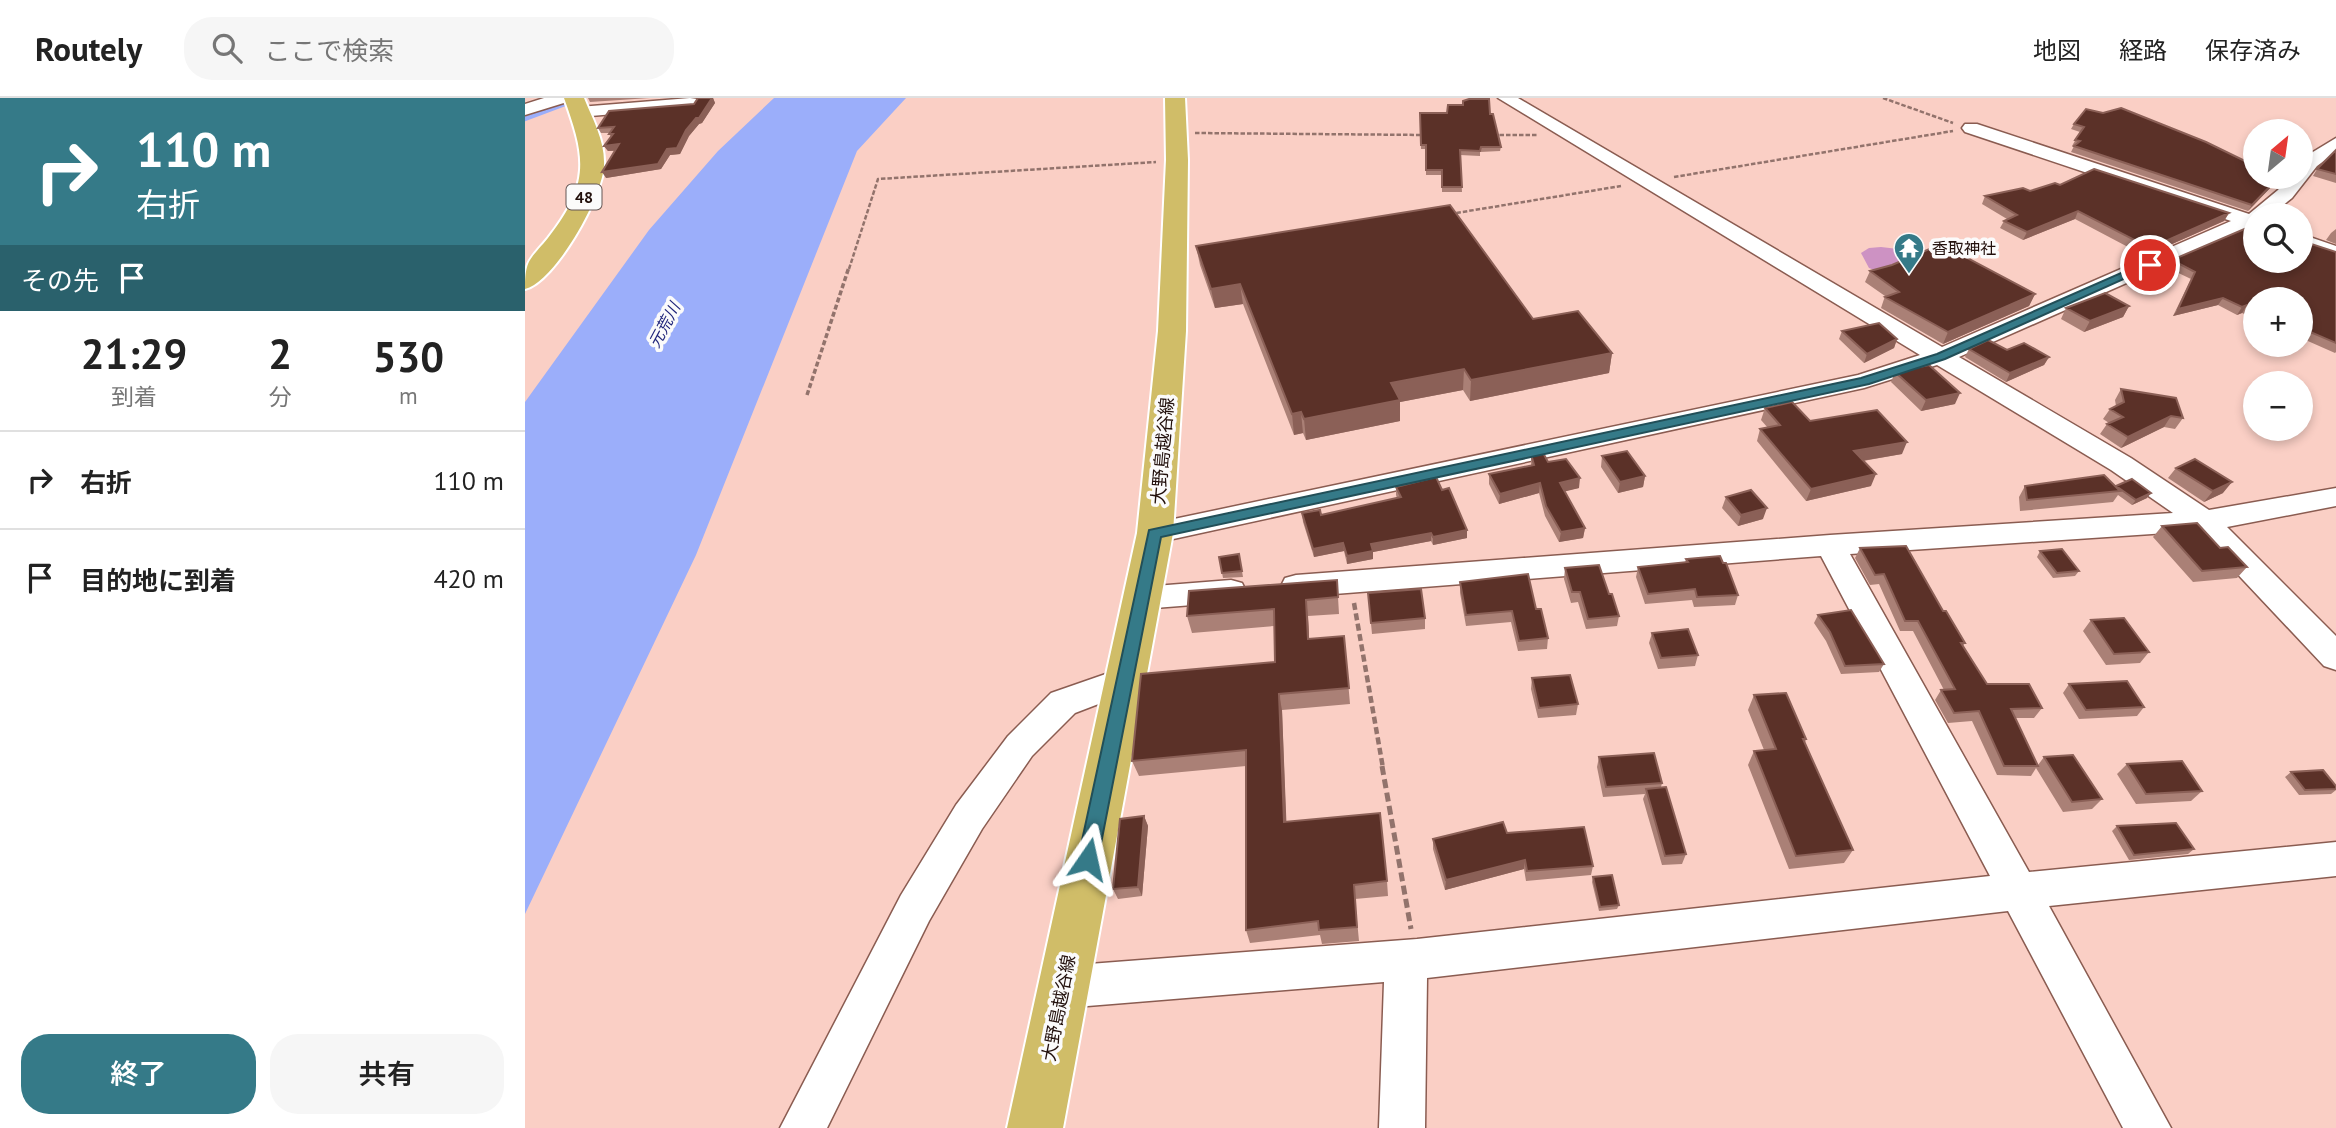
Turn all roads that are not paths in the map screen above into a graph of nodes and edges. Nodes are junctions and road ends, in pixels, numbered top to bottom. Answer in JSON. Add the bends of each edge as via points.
{"nodes":[{"id":1,"x":1506,"y":98,"type":"edge"},
{"id":2,"x":571,"y":103,"type":"edge"},
{"id":3,"x":691,"y":103,"type":"edge"},
{"id":4,"x":525,"y":110,"type":"edge"},
{"id":5,"x":1971,"y":128,"type":"road end"},
{"id":6,"x":1176,"y":130,"type":"edge"},
{"id":7,"x":2336,"y":143,"type":"edge"},
{"id":8,"x":2313,"y":160,"type":"edge"},
{"id":9,"x":2289,"y":189,"type":"edge"},
{"id":10,"x":2274,"y":203,"type":"edge"},
{"id":11,"x":2243,"y":215,"type":"edge"},
{"id":12,"x":2243,"y":224,"type":"edge"},
{"id":13,"x":2313,"y":245,"type":"edge"},
{"id":14,"x":2336,"y":254,"type":"edge"},
{"id":15,"x":525,"y":281,"type":"edge"},
{"id":16,"x":1941,"y":356,"type":"junction"},
{"id":17,"x":2336,"y":497,"type":"edge"},
{"id":18,"x":2204,"y":521,"type":"junction"},
{"id":19,"x":1154,"y":533,"type":"junction"},
{"id":20,"x":1830,"y":545,"type":"junction"},
{"id":21,"x":1142,"y":597,"type":"junction"},
{"id":22,"x":2336,"y":657,"type":"edge"},
{"id":23,"x":1123,"y":681,"type":"junction"},
{"id":24,"x":2336,"y":859,"type":"edge"},
{"id":25,"x":2020,"y":891,"type":"junction"},
{"id":26,"x":1411,"y":959,"type":"junction"},
{"id":27,"x":1063,"y":986,"type":"junction"},
{"id":28,"x":803,"y":1128,"type":"edge"},
{"id":29,"x":1035,"y":1128,"type":"edge"},
{"id":30,"x":1402,"y":1128,"type":"edge"},
{"id":31,"x":2148,"y":1128,"type":"edge"}],
"edges":[{"from":1,"to":16,"type":"street"},
{"from":2,"to":3,"type":"street"},
{"from":2,"to":4,"type":"street"},
{"from":2,"to":15,"type":"main road","number":"48","via":[[592,149],[589,186],[572,222]]},
{"from":5,"to":11,"type":"street"},
{"from":6,"to":19,"type":"main road","name":"大野島越谷線","via":[[1171,344]]},
{"from":7,"to":8,"type":"street"},
{"from":9,"to":10,"type":"street"},
{"from":12,"to":16,"type":"street"},
{"from":13,"to":14,"type":"street"},
{"from":16,"to":18,"type":"street","via":[[2121,464]]},
{"from":16,"to":19,"type":"street","via":[[1864,382]]},
{"from":17,"to":18,"type":"street"},
{"from":18,"to":20,"type":"street"},
{"from":18,"to":22,"type":"street"},
{"from":19,"to":21,"type":"main road","name":"大野島越谷線"},
{"from":20,"to":21,"type":"street"},
{"from":20,"to":25,"type":"street"},
{"from":21,"to":23,"type":"main road","name":"大野島越谷線"},
{"from":23,"to":27,"type":"main road","name":"大野島越谷線"},
{"from":23,"to":28,"type":"street","via":[[1063,703],[1020,746],[969,817],[915,908]]},
{"from":24,"to":25,"type":"street"},
{"from":25,"to":26,"type":"street"},
{"from":25,"to":31,"type":"street"},
{"from":26,"to":27,"type":"street"},
{"from":26,"to":30,"type":"street"},
{"from":27,"to":29,"type":"main road","name":"大野島越谷線"}]}
